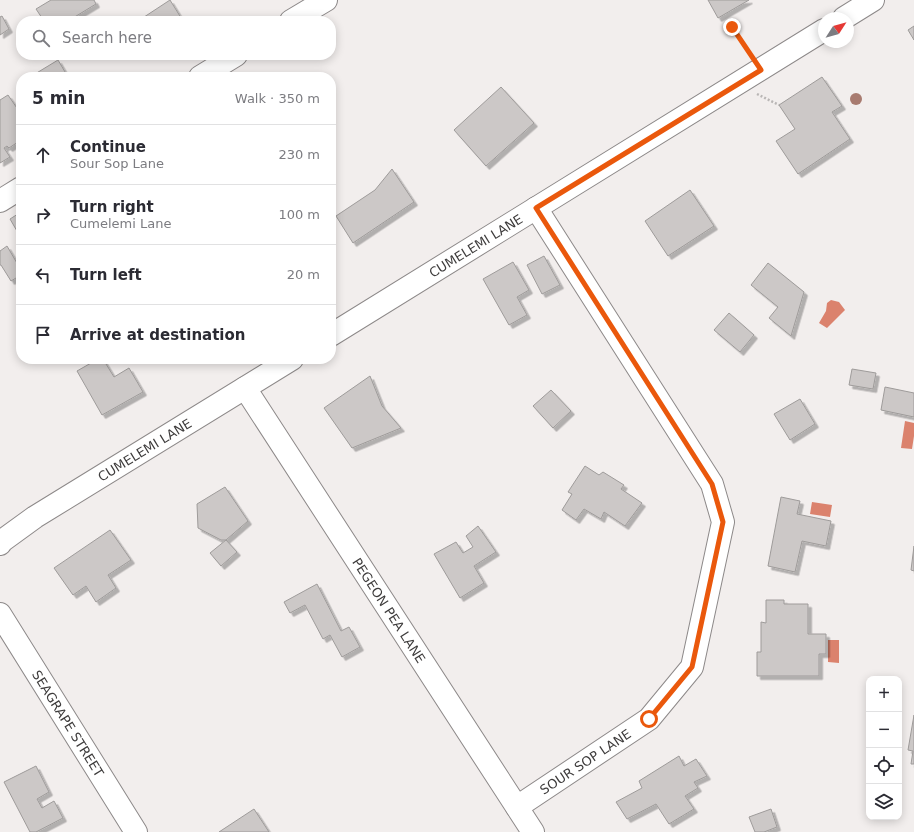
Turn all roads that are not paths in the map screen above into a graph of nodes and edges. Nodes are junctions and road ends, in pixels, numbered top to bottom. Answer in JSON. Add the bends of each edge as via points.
{"nodes":[{"id":1,"x":326,"y":0,"type":"edge"},
{"id":2,"x":873,"y":0,"type":"edge"},
{"id":3,"x":854,"y":12,"type":"edge"},
{"id":4,"x":299,"y":16,"type":"edge"},
{"id":5,"x":818,"y":34,"type":"edge"},
{"id":6,"x":228,"y":60,"type":"edge"},
{"id":7,"x":208,"y":72,"type":"edge"},
{"id":8,"x":16,"y":191,"type":"edge"},
{"id":9,"x":0,"y":201,"type":"edge"},
{"id":10,"x":536,"y":208,"type":"junction"},
{"id":11,"x":336,"y":332,"type":"edge"},
{"id":12,"x":284,"y":364,"type":"edge"},
{"id":13,"x":245,"y":388,"type":"junction"},
{"id":14,"x":0,"y":544,"type":"edge"},
{"id":15,"x":0,"y":614,"type":"edge"},
{"id":16,"x":517,"y":807,"type":"junction"},
{"id":17,"x":136,"y":832,"type":"edge"},
{"id":18,"x":533,"y":832,"type":"edge"}],
"edges":[{"from":1,"to":4,"type":"street"},
{"from":2,"to":3,"type":"street"},
{"from":5,"to":10,"type":"street","name":"CUMELEMI LANE"},
{"from":6,"to":7,"type":"street"},
{"from":8,"to":9,"type":"street"},
{"from":10,"to":11,"type":"street","name":"CUMELEMI LANE"},
{"from":10,"to":16,"type":"street","name":"SOUR SOP LANE","via":[[712,484],[723,522],[692,667],[649,719]]},
{"from":12,"to":13,"type":"street","name":"CUMELEMI LANE"},
{"from":13,"to":14,"type":"street","name":"CUMELEMI LANE","via":[[35,517]]},
{"from":13,"to":16,"type":"street","name":"PEGEON PEA LANE"},
{"from":15,"to":17,"type":"street","name":"SEAGRAPE STREET"},
{"from":16,"to":18,"type":"street","name":"PEGEON PEA LANE"}]}
